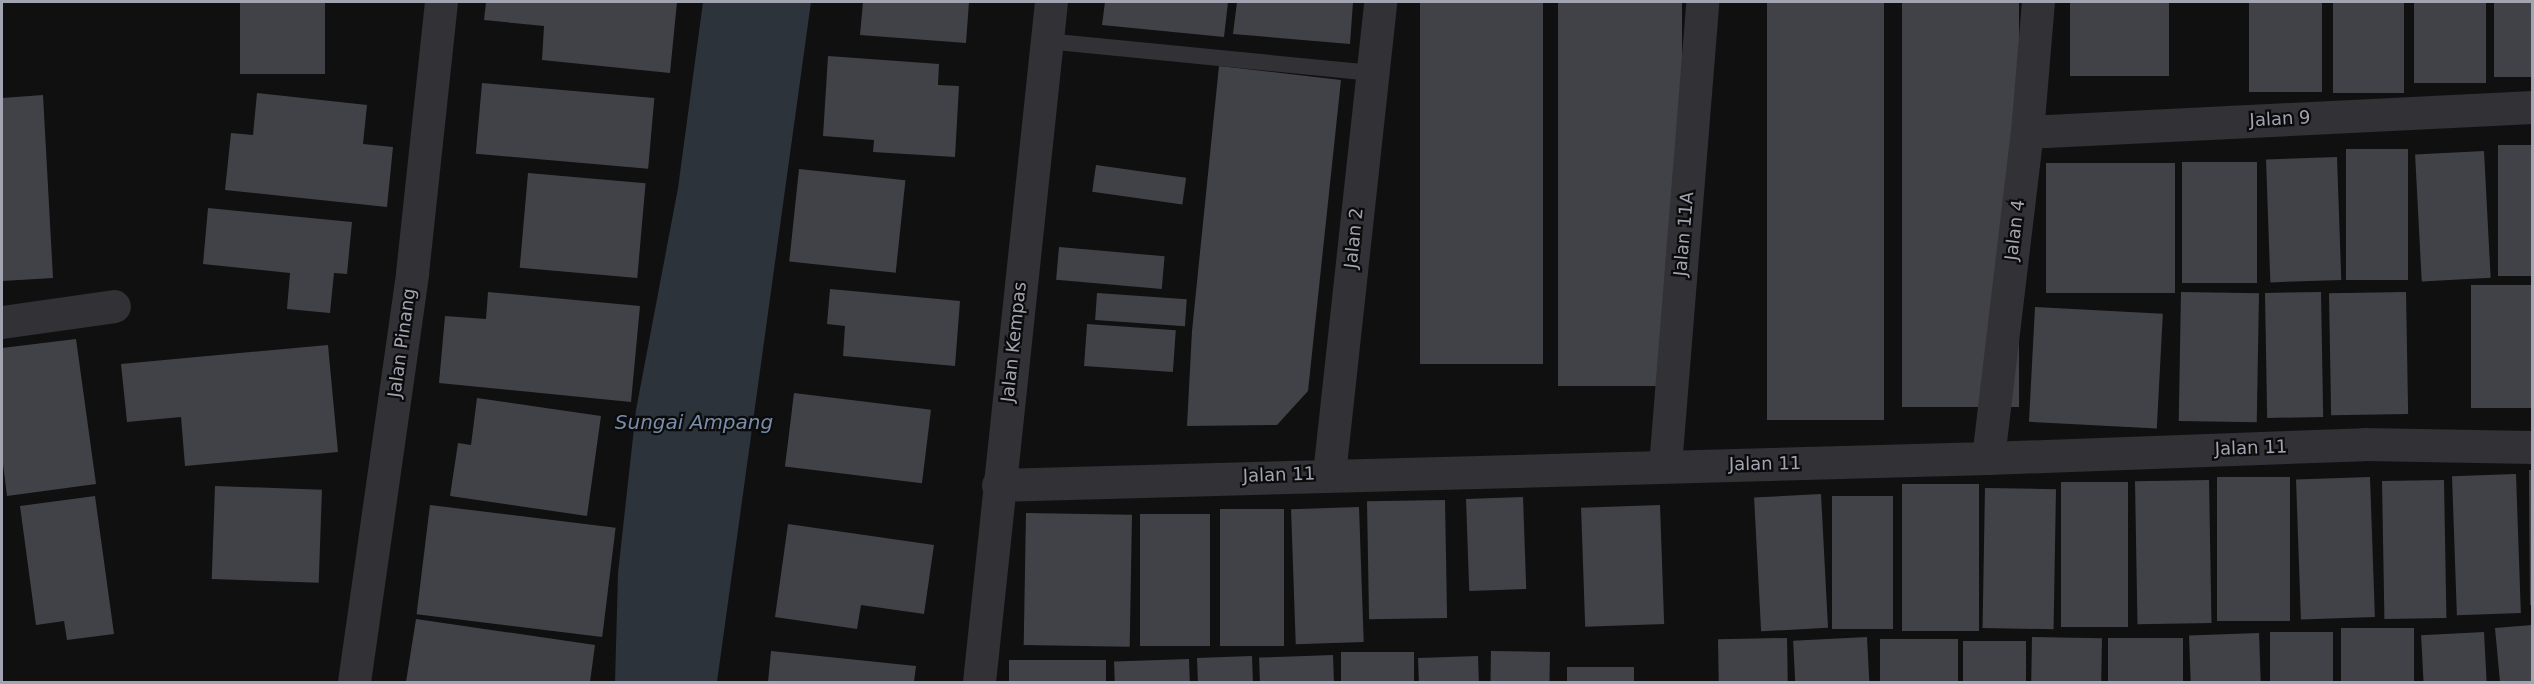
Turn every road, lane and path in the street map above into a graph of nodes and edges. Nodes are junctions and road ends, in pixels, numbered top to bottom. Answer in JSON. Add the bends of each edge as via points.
{"nodes":[{"id":1,"x":441,"y":2,"type":"edge"},
{"id":2,"x":1051,"y":2,"type":"edge"},
{"id":3,"x":1380,"y":2,"type":"edge"},
{"id":4,"x":1702,"y":2,"type":"edge"},
{"id":5,"x":2038,"y":2,"type":"edge"},
{"id":6,"x":1046,"y":40,"type":"junction"},
{"id":7,"x":1372,"y":73,"type":"junction"},
{"id":8,"x":2532,"y":107,"type":"edge"},
{"id":9,"x":2027,"y":132,"type":"junction"},
{"id":10,"x":114,"y":306,"type":"dead end"},
{"id":11,"x":2,"y":322,"type":"edge"},
{"id":12,"x":2532,"y":447,"type":"edge"},
{"id":13,"x":1988,"y":458,"type":"junction"},
{"id":14,"x":1665,"y":466,"type":"junction"},
{"id":15,"x":1329,"y":474,"type":"junction"},
{"id":16,"x":998,"y":485,"type":"junction"},
{"id":17,"x":354,"y":682,"type":"edge"},
{"id":18,"x":979,"y":682,"type":"edge"}],
"edges":[{"from":1,"to":17,"type":"street","name":"Jalan Pinang","via":[[412,273]]},
{"from":2,"to":6,"type":"street","name":"Jalan Kempas"},
{"from":3,"to":7,"type":"street","name":"Jalan 2"},
{"from":4,"to":14,"type":"street","name":"Jalan 11A"},
{"from":5,"to":9,"type":"street","name":"Jalan 4"},
{"from":6,"to":7,"type":"lane"},
{"from":6,"to":16,"type":"street","name":"Jalan Kempas"},
{"from":7,"to":15,"type":"street","name":"Jalan 2"},
{"from":8,"to":9,"type":"street","name":"Jalan 9"},
{"from":9,"to":13,"type":"street","name":"Jalan 4"},
{"from":10,"to":11,"type":"street"},
{"from":12,"to":13,"type":"street","name":"Jalan 11","via":[[2364,444]]},
{"from":13,"to":14,"type":"street","name":"Jalan 11"},
{"from":14,"to":15,"type":"street","name":"Jalan 11"},
{"from":15,"to":16,"type":"street","name":"Jalan 11"},
{"from":16,"to":18,"type":"street","name":"Jalan Kempas"}]}
